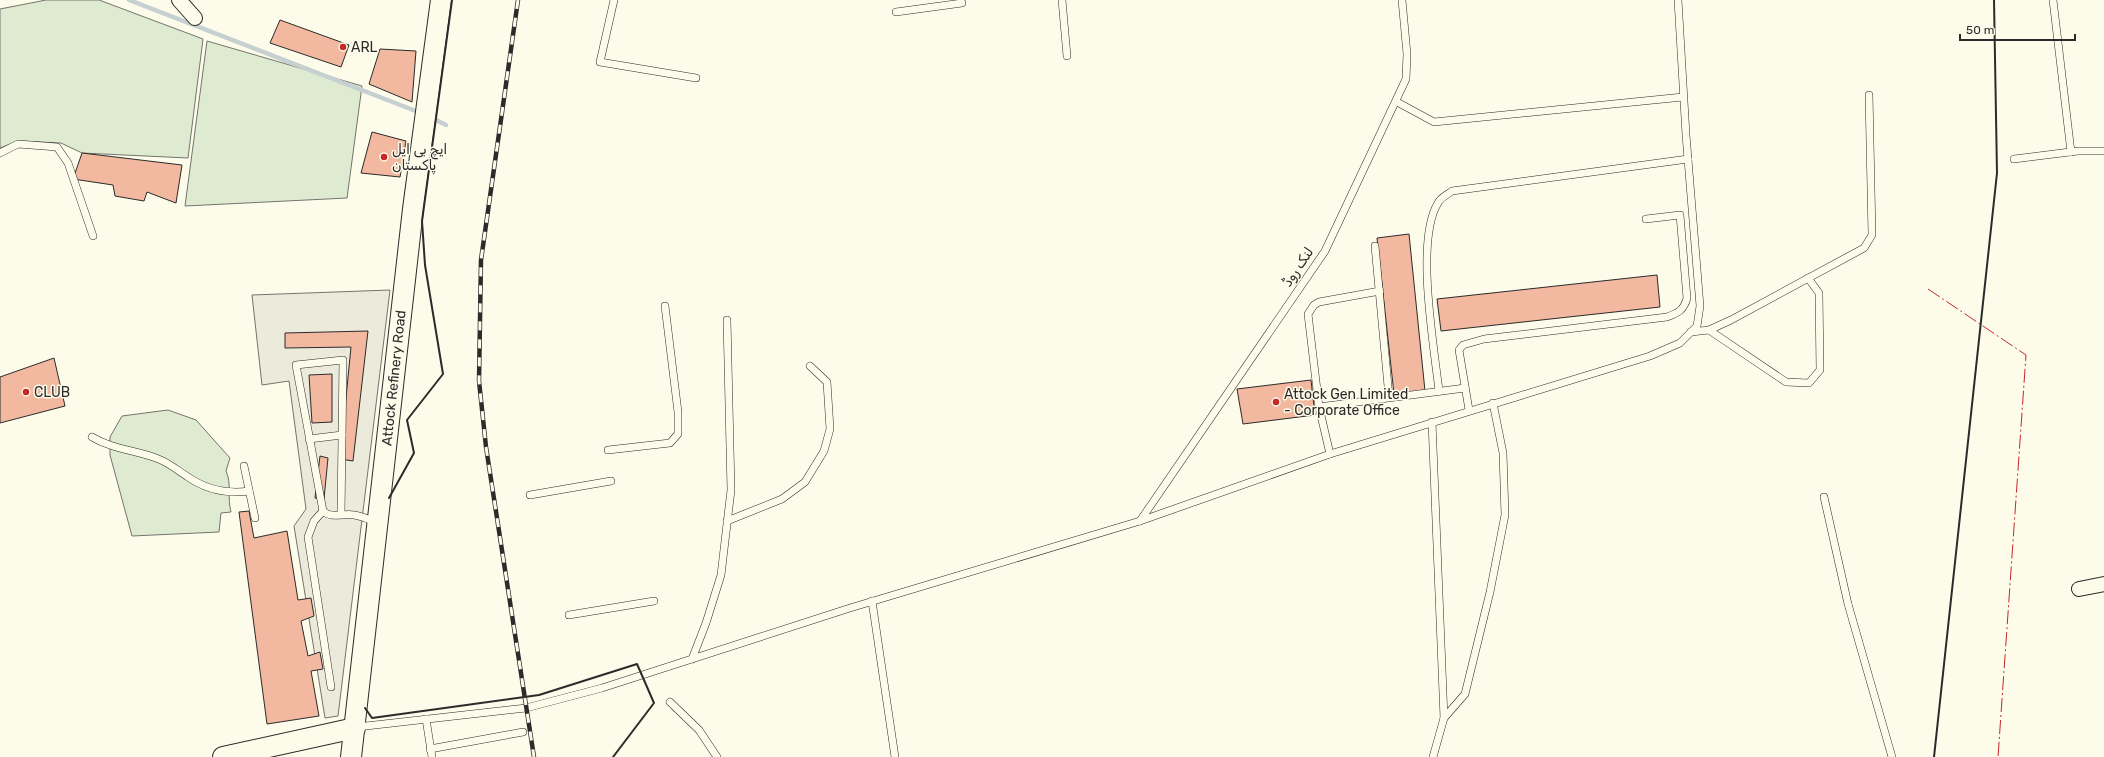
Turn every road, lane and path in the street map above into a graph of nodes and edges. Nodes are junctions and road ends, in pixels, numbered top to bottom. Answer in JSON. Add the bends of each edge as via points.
{"nodes":[{"id":1,"x":180,"y":0,"type":"edge"},
{"id":2,"x":441,"y":0,"type":"edge"},
{"id":3,"x":614,"y":0,"type":"edge"},
{"id":4,"x":1062,"y":0,"type":"edge"},
{"id":5,"x":1402,"y":0,"type":"edge"},
{"id":6,"x":1678,"y":0,"type":"edge"},
{"id":7,"x":2053,"y":0,"type":"edge"},
{"id":8,"x":930,"y":3,"type":"edge"},
{"id":9,"x":962,"y":3,"type":"dead end"},
{"id":10,"x":896,"y":12,"type":"dead end"},
{"id":11,"x":195,"y":18,"type":"dead end"},
{"id":12,"x":1067,"y":56,"type":"dead end"},
{"id":13,"x":696,"y":78,"type":"dead end"},
{"id":14,"x":1869,"y":95,"type":"dead end"},
{"id":15,"x":1683,"y":97,"type":"junction"},
{"id":16,"x":1397,"y":102,"type":"junction"},
{"id":17,"x":2104,"y":151,"type":"edge"},
{"id":18,"x":2071,"y":152,"type":"junction"},
{"id":19,"x":0,"y":153,"type":"edge"},
{"id":20,"x":1688,"y":159,"type":"junction"},
{"id":21,"x":2014,"y":159,"type":"dead end"},
{"id":22,"x":1646,"y":219,"type":"dead end"},
{"id":23,"x":93,"y":236,"type":"dead end"},
{"id":24,"x":1375,"y":246,"type":"dead end"},
{"id":25,"x":1808,"y":278,"type":"junction"},
{"id":26,"x":1380,"y":291,"type":"junction"},
{"id":27,"x":665,"y":306,"type":"dead end"},
{"id":28,"x":727,"y":320,"type":"dead end"},
{"id":29,"x":1709,"y":330,"type":"junction"},
{"id":30,"x":1691,"y":332,"type":"junction"},
{"id":31,"x":810,"y":366,"type":"dead end"},
{"id":32,"x":1465,"y":388,"type":"junction"},
{"id":33,"x":1439,"y":391,"type":"junction"},
{"id":34,"x":1389,"y":397,"type":"junction"},
{"id":35,"x":1493,"y":403,"type":"junction"},
{"id":36,"x":1319,"y":406,"type":"junction"},
{"id":37,"x":1469,"y":410,"type":"junction"},
{"id":38,"x":1432,"y":422,"type":"junction"},
{"id":39,"x":342,"y":435,"type":"junction"},
{"id":40,"x":92,"y":437,"type":"dead end"},
{"id":41,"x":309,"y":439,"type":"junction"},
{"id":42,"x":608,"y":450,"type":"dead end"},
{"id":43,"x":1330,"y":454,"type":"junction"},
{"id":44,"x":244,"y":466,"type":"dead end"},
{"id":45,"x":611,"y":481,"type":"dead end"},
{"id":46,"x":249,"y":492,"type":"junction"},
{"id":47,"x":530,"y":495,"type":"dead end"},
{"id":48,"x":1824,"y":497,"type":"dead end"},
{"id":49,"x":323,"y":511,"type":"junction"},
{"id":50,"x":341,"y":515,"type":"junction"},
{"id":51,"x":255,"y":518,"type":"dead end"},
{"id":52,"x":727,"y":521,"type":"junction"},
{"id":53,"x":1140,"y":521,"type":"junction"},
{"id":54,"x":378,"y":522,"type":"junction"},
{"id":55,"x":2104,"y":584,"type":"edge"},
{"id":56,"x":2078,"y":589,"type":"dead end"},
{"id":57,"x":654,"y":601,"type":"dead end"},
{"id":58,"x":872,"y":601,"type":"junction"},
{"id":59,"x":569,"y":615,"type":"dead end"},
{"id":60,"x":692,"y":659,"type":"junction"},
{"id":61,"x":330,"y":687,"type":"dead end"},
{"id":62,"x":670,"y":702,"type":"dead end"},
{"id":63,"x":1444,"y":718,"type":"junction"},
{"id":64,"x":426,"y":719,"type":"junction"},
{"id":65,"x":355,"y":728,"type":"junction"},
{"id":66,"x":523,"y":732,"type":"dead end"},
{"id":67,"x":430,"y":749,"type":"junction"},
{"id":68,"x":223,"y":757,"type":"edge"},
{"id":69,"x":351,"y":757,"type":"edge"},
{"id":70,"x":432,"y":757,"type":"edge"},
{"id":71,"x":717,"y":757,"type":"edge"},
{"id":72,"x":896,"y":757,"type":"edge"},
{"id":73,"x":1433,"y":757,"type":"edge"},
{"id":74,"x":1892,"y":757,"type":"edge"}],
"edges":[{"from":1,"to":11,"type":"street"},
{"from":2,"to":54,"type":"street","name":"Attock Refinery Road","via":[[413,209]]},
{"from":3,"to":13,"type":"lane","via":[[600,62]]},
{"from":4,"to":12,"type":"lane"},
{"from":5,"to":16,"type":"lane","name":"لنک روڈ","via":[[1408,54],[1406,79]]},
{"from":6,"to":15,"type":"lane"},
{"from":7,"to":18,"type":"lane"},
{"from":8,"to":9,"type":"lane"},
{"from":8,"to":10,"type":"lane"},
{"from":14,"to":25,"type":"lane","via":[[1872,234],[1864,248]]},
{"from":15,"to":16,"type":"lane","via":[[1434,122]]},
{"from":15,"to":20,"type":"lane"},
{"from":16,"to":53,"type":"lane","name":"لنک روڈ","via":[[1325,251]]},
{"from":17,"to":18,"type":"lane"},
{"from":18,"to":21,"type":"lane"},
{"from":19,"to":23,"type":"lane","via":[[18,144],[57,147],[68,163]]},
{"from":20,"to":30,"type":"lane","via":[[1700,306],[1697,326]]},
{"from":20,"to":33,"type":"lane","via":[[1452,191],[1439,200],[1430,218],[1427,256]]},
{"from":22,"to":32,"type":"lane","via":[[1680,215],[1687,298],[1680,312],[1667,317],[1484,340],[1463,345],[1459,350]]},
{"from":24,"to":26,"type":"lane"},
{"from":25,"to":29,"type":"lane"},
{"from":25,"to":29,"type":"lane","via":[[1819,293],[1820,370],[1809,383],[1786,382]]},
{"from":26,"to":34,"type":"lane"},
{"from":26,"to":36,"type":"lane","via":[[1332,298],[1319,302],[1310,310],[1308,320]]},
{"from":27,"to":42,"type":"lane","via":[[678,412],[678,434],[670,443]]},
{"from":28,"to":52,"type":"lane","via":[[731,490]]},
{"from":29,"to":30,"type":"lane"},
{"from":30,"to":35,"type":"lane","via":[[1680,343],[1650,356]]},
{"from":31,"to":52,"type":"lane","via":[[827,382],[830,429],[824,451],[805,482],[782,499]]},
{"from":32,"to":33,"type":"lane"},
{"from":32,"to":37,"type":"lane"},
{"from":33,"to":34,"type":"lane"},
{"from":34,"to":36,"type":"lane"},
{"from":35,"to":37,"type":"lane"},
{"from":35,"to":63,"type":"lane","via":[[1503,453],[1505,515],[1490,592],[1465,694]]},
{"from":36,"to":43,"type":"lane"},
{"from":37,"to":38,"type":"lane"},
{"from":38,"to":43,"type":"lane"},
{"from":38,"to":63,"type":"lane"},
{"from":39,"to":41,"type":"lane"},
{"from":39,"to":41,"type":"lane","via":[[342,360],[296,365]]},
{"from":39,"to":50,"type":"lane"},
{"from":40,"to":46,"type":"lane","via":[[112,447],[165,461],[189,478],[214,490],[233,494]]},
{"from":41,"to":49,"type":"lane"},
{"from":43,"to":53,"type":"lane"},
{"from":44,"to":46,"type":"lane"},
{"from":45,"to":47,"type":"lane"},
{"from":46,"to":51,"type":"lane"},
{"from":48,"to":74,"type":"lane","via":[[1848,604]]},
{"from":49,"to":50,"type":"lane","via":[[330,515]]},
{"from":49,"to":61,"type":"lane","via":[[314,520],[308,537]]},
{"from":50,"to":54,"type":"lane","via":[[354,515]]},
{"from":52,"to":60,"type":"lane","via":[[720,575]]},
{"from":53,"to":58,"type":"lane"},
{"from":54,"to":65,"type":"street","name":"Attock Refinery Road"},
{"from":55,"to":56,"type":"street"},
{"from":57,"to":59,"type":"lane"},
{"from":58,"to":60,"type":"lane"},
{"from":58,"to":72,"type":"lane"},
{"from":60,"to":64,"type":"lane","via":[[602,688],[526,708]]},
{"from":62,"to":71,"type":"lane","via":[[698,730]]},
{"from":63,"to":73,"type":"lane"},
{"from":64,"to":65,"type":"lane"},
{"from":64,"to":67,"type":"lane"},
{"from":65,"to":68,"type":"street"},
{"from":65,"to":69,"type":"street","name":"Attock Refinery Road"},
{"from":66,"to":67,"type":"lane"},
{"from":67,"to":70,"type":"lane"}]}
